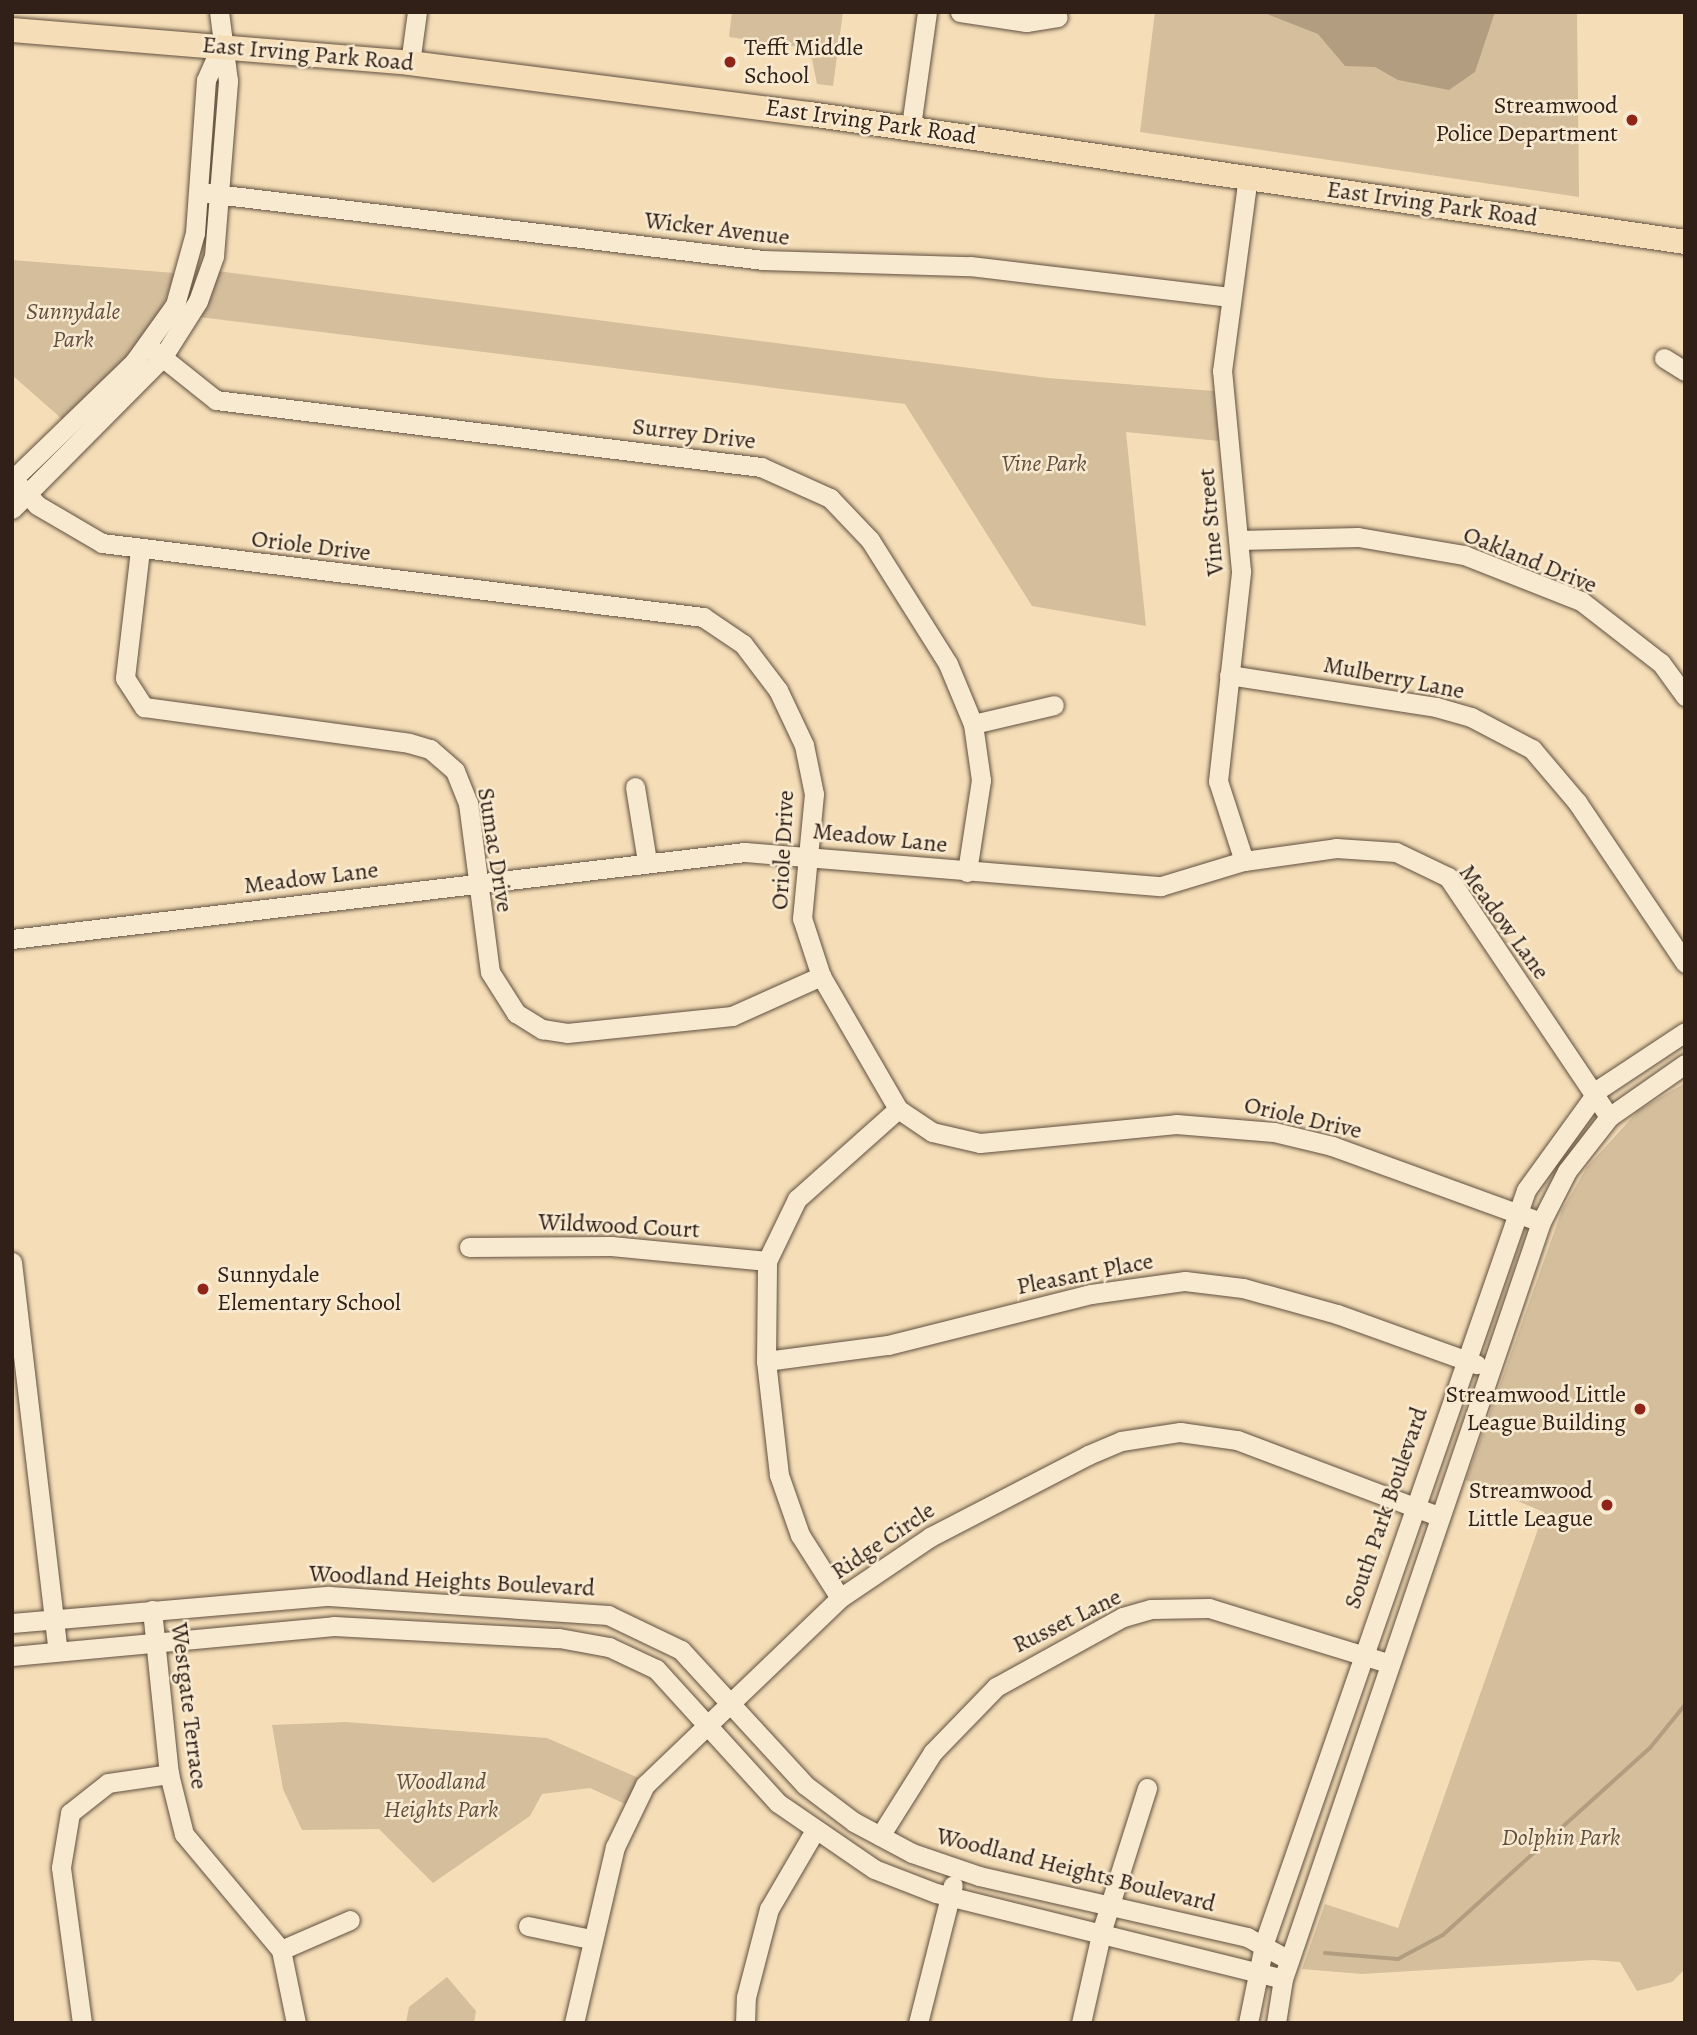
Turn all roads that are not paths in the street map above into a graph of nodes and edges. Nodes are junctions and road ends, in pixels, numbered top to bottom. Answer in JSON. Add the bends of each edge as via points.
{"nodes":[{"id":1,"x":219,"y":12,"type":"edge"},
{"id":2,"x":417,"y":12,"type":"edge"},
{"id":3,"x":927,"y":12,"type":"edge"},
{"id":4,"x":960,"y":12,"type":"edge"},
{"id":5,"x":1058,"y":17,"type":"dead end"},
{"id":6,"x":12,"y":30,"type":"edge"},
{"id":7,"x":220,"y":46,"type":"junction"},
{"id":8,"x":410,"y":63,"type":"junction"},
{"id":9,"x":911,"y":127,"type":"junction"},
{"id":10,"x":1248,"y":177,"type":"junction"},
{"id":11,"x":208,"y":193,"type":"junction"},
{"id":12,"x":1685,"y":242,"type":"edge"},
{"id":13,"x":1230,"y":297,"type":"junction"},
{"id":14,"x":155,"y":352,"type":"junction"},
{"id":15,"x":1664,"y":358,"type":"dead end"},
{"id":16,"x":1685,"y":371,"type":"edge"},
{"id":17,"x":16,"y":483,"type":"edge"},
{"id":18,"x":12,"y":509,"type":"edge"},
{"id":19,"x":1240,"y":540,"type":"junction"},
{"id":20,"x":140,"y":550,"type":"junction"},
{"id":21,"x":1229,"y":675,"type":"junction"},
{"id":22,"x":1685,"y":696,"type":"edge"},
{"id":23,"x":1054,"y":705,"type":"dead end"},
{"id":24,"x":973,"y":724,"type":"junction"},
{"id":25,"x":635,"y":788,"type":"dead end"},
{"id":26,"x":805,"y":854,"type":"junction"},
{"id":27,"x":647,"y":861,"type":"junction"},
{"id":28,"x":1244,"y":861,"type":"junction"},
{"id":29,"x":967,"y":872,"type":"junction"},
{"id":30,"x":477,"y":883,"type":"junction"},
{"id":31,"x":12,"y":939,"type":"edge"},
{"id":32,"x":1685,"y":963,"type":"edge"},
{"id":33,"x":821,"y":976,"type":"junction"},
{"id":34,"x":1685,"y":1032,"type":"edge"},
{"id":35,"x":1685,"y":1064,"type":"edge"},
{"id":36,"x":1593,"y":1095,"type":"junction"},
{"id":37,"x":898,"y":1109,"type":"junction"},
{"id":38,"x":1609,"y":1117,"type":"junction"},
{"id":39,"x":1517,"y":1213,"type":"junction"},
{"id":40,"x":1541,"y":1222,"type":"junction"},
{"id":41,"x":469,"y":1247,"type":"dead end"},
{"id":42,"x":767,"y":1261,"type":"junction"},
{"id":43,"x":12,"y":1262,"type":"edge"},
{"id":44,"x":1464,"y":1360,"type":"junction"},
{"id":45,"x":766,"y":1361,"type":"junction"},
{"id":46,"x":1490,"y":1369,"type":"junction"},
{"id":47,"x":1412,"y":1506,"type":"junction"},
{"id":48,"x":1438,"y":1516,"type":"junction"},
{"id":49,"x":840,"y":1598,"type":"junction"},
{"id":50,"x":152,"y":1610,"type":"junction"},
{"id":51,"x":54,"y":1619,"type":"junction"},
{"id":52,"x":12,"y":1623,"type":"edge"},
{"id":53,"x":155,"y":1641,"type":"junction"},
{"id":54,"x":58,"y":1651,"type":"junction"},
{"id":55,"x":1362,"y":1653,"type":"junction"},
{"id":56,"x":12,"y":1656,"type":"edge"},
{"id":57,"x":1388,"y":1663,"type":"junction"},
{"id":58,"x":731,"y":1702,"type":"junction"},
{"id":59,"x":706,"y":1724,"type":"junction"},
{"id":60,"x":169,"y":1774,"type":"junction"},
{"id":61,"x":1147,"y":1788,"type":"dead end"},
{"id":62,"x":814,"y":1832,"type":"junction"},
{"id":63,"x":880,"y":1836,"type":"junction"},
{"id":64,"x":957,"y":1870,"type":"junction"},
{"id":65,"x":950,"y":1896,"type":"junction"},
{"id":66,"x":1110,"y":1905,"type":"junction"},
{"id":67,"x":350,"y":1920,"type":"dead end"},
{"id":68,"x":528,"y":1926,"type":"dead end"},
{"id":69,"x":1102,"y":1930,"type":"junction"},
{"id":70,"x":590,"y":1939,"type":"junction"},
{"id":71,"x":1264,"y":1944,"type":"junction"},
{"id":72,"x":281,"y":1950,"type":"junction"},
{"id":73,"x":1289,"y":1960,"type":"junction"},
{"id":74,"x":1256,"y":1970,"type":"junction"},
{"id":75,"x":1283,"y":1979,"type":"junction"},
{"id":76,"x":82,"y":2023,"type":"edge"},
{"id":77,"x":296,"y":2023,"type":"edge"},
{"id":78,"x":574,"y":2023,"type":"edge"},
{"id":79,"x":746,"y":2023,"type":"edge"},
{"id":80,"x":918,"y":2023,"type":"edge"},
{"id":81,"x":1081,"y":2023,"type":"edge"},
{"id":82,"x":1248,"y":2023,"type":"edge"},
{"id":83,"x":1276,"y":2023,"type":"edge"}],
"edges":[{"from":1,"to":7,"type":"street"},
{"from":2,"to":8,"type":"street"},
{"from":3,"to":9,"type":"street"},
{"from":4,"to":5,"type":"street","via":[[1026,22]]},
{"from":6,"to":7,"type":"main road","name":"East Irving Park Road"},
{"from":7,"to":8,"type":"main road","name":"East Irving Park Road"},
{"from":7,"to":11,"type":"street","via":[[228,82]]},
{"from":8,"to":9,"type":"main road","name":"East Irving Park Road"},
{"from":9,"to":10,"type":"main road","name":"East Irving Park Road"},
{"from":10,"to":12,"type":"main road","name":"East Irving Park Road"},
{"from":10,"to":13,"type":"street","name":"Vine Street"},
{"from":11,"to":13,"type":"street","name":"Wicker Avenue","via":[[763,260],[971,266]]},
{"from":11,"to":14,"type":"street","via":[[205,284]]},
{"from":13,"to":19,"type":"street","name":"Vine Street","via":[[1222,382]]},
{"from":14,"to":17,"type":"street"},
{"from":14,"to":24,"type":"street","name":"Surrey Drive","via":[[216,400],[747,465],[793,477],[830,498],[870,540],[948,664]]},
{"from":15,"to":16,"type":"street"},
{"from":17,"to":18,"type":"street"},
{"from":17,"to":20,"type":"street","name":"Oriole Drive","via":[[69,528]]},
{"from":19,"to":21,"type":"street","name":"Vine Street","via":[[1240,599]]},
{"from":19,"to":22,"type":"street","name":"Oakland Drive","via":[[1358,537],[1464,555],[1581,601],[1661,663]]},
{"from":20,"to":26,"type":"street","name":"Oriole Drive","via":[[703,617],[743,644],[778,690],[804,745],[814,794]]},
{"from":20,"to":30,"type":"street","name":"Sumac Drive","via":[[124,677],[136,701],[164,713],[430,749],[455,771],[466,793]]},
{"from":21,"to":28,"type":"street","name":"Vine Street","via":[[1217,781]]},
{"from":21,"to":32,"type":"street","name":"Mulberry Lane","via":[[1436,707],[1471,717],[1532,749],[1577,802]]},
{"from":23,"to":24,"type":"street"},
{"from":24,"to":29,"type":"street","name":"Surrey Drive","via":[[981,780]]},
{"from":25,"to":27,"type":"street"},
{"from":26,"to":27,"type":"street","name":"Meadow Lane"},
{"from":26,"to":29,"type":"street","name":"Meadow Lane"},
{"from":26,"to":33,"type":"street","name":"Oriole Drive","via":[[802,918]]},
{"from":27,"to":30,"type":"street","name":"Meadow Lane"},
{"from":28,"to":29,"type":"street","name":"Meadow Lane","via":[[1161,886]]},
{"from":28,"to":36,"type":"street","name":"Meadow Lane","via":[[1336,848],[1396,852],[1448,877]]},
{"from":30,"to":31,"type":"street","name":"Meadow Lane"},
{"from":30,"to":33,"type":"street","name":"Sumac Drive","via":[[486,954],[500,995],[542,1029],[590,1033],[732,1016]]},
{"from":33,"to":37,"type":"street","name":"Oriole Drive"},
{"from":34,"to":36,"type":"street","name":"South Park Boulevard"},
{"from":35,"to":38,"type":"street"},
{"from":36,"to":38,"type":"street","name":"Meadow Lane"},
{"from":36,"to":39,"type":"street","name":"South Park Boulevard","via":[[1545,1157]]},
{"from":37,"to":39,"type":"street","name":"Oriole Drive","via":[[932,1132],[980,1143],[1176,1124],[1275,1132],[1332,1146]]},
{"from":37,"to":42,"type":"street","via":[[797,1199]]},
{"from":38,"to":40,"type":"street","via":[[1567,1171]]},
{"from":39,"to":40,"type":"street","name":"Oriole Drive"},
{"from":39,"to":44,"type":"street","name":"South Park Boulevard"},
{"from":40,"to":46,"type":"street"},
{"from":41,"to":42,"type":"street","name":"Wildwood Court","via":[[611,1246]]},
{"from":42,"to":45,"type":"street"},
{"from":43,"to":51,"type":"street"},
{"from":44,"to":45,"type":"street","name":"Pleasant Place","via":[[1244,1287],[1185,1281],[1114,1289],[888,1345]]},
{"from":44,"to":46,"type":"street","name":"Pleasant Place"},
{"from":44,"to":47,"type":"street","name":"South Park Boulevard"},
{"from":45,"to":49,"type":"street","via":[[779,1475],[800,1535]]},
{"from":46,"to":48,"type":"street"},
{"from":47,"to":48,"type":"street","name":"Ridge Circle"},
{"from":47,"to":49,"type":"street","name":"Ridge Circle","via":[[1237,1440],[1154,1435],[1088,1455],[971,1513]]},
{"from":47,"to":55,"type":"street","name":"South Park Boulevard"},
{"from":48,"to":57,"type":"street"},
{"from":49,"to":58,"type":"street","name":"Ridge Circle"},
{"from":50,"to":51,"type":"street","name":"Woodland Heights Boulevard"},
{"from":50,"to":53,"type":"street","name":"Westgate Terrace"},
{"from":50,"to":58,"type":"street","name":"Woodland Heights Boulevard","via":[[329,1596],[582,1609],[660,1636]]},
{"from":51,"to":52,"type":"street","name":"Woodland Heights Boulevard"},
{"from":51,"to":54,"type":"street"},
{"from":53,"to":54,"type":"street","name":"Woodland Heights Boulevard"},
{"from":53,"to":59,"type":"street","name":"Woodland Heights Boulevard","via":[[334,1626],[559,1637],[648,1662]]},
{"from":53,"to":60,"type":"street","name":"Westgate Terrace"},
{"from":54,"to":56,"type":"street","name":"Woodland Heights Boulevard"},
{"from":55,"to":57,"type":"street","name":"Russet Lane"},
{"from":55,"to":63,"type":"street","name":"Russet Lane","via":[[1209,1608],[1152,1609],[1123,1617],[996,1687],[933,1752]]},
{"from":55,"to":71,"type":"street","name":"South Park Boulevard"},
{"from":57,"to":73,"type":"street"},
{"from":58,"to":59,"type":"street","name":"Ridge Circle"},
{"from":58,"to":63,"type":"street","name":"Woodland Heights Boulevard","via":[[805,1785]]},
{"from":59,"to":62,"type":"street","name":"Woodland Heights Boulevard","via":[[755,1781]]},
{"from":59,"to":70,"type":"street","name":"Ridge Circle","via":[[636,1798],[615,1847]]},
{"from":60,"to":72,"type":"street","name":"Westgate Terrace","via":[[184,1833]]},
{"from":60,"to":76,"type":"street","via":[[108,1783],[70,1813],[61,1867]]},
{"from":61,"to":66,"type":"street"},
{"from":62,"to":65,"type":"street","name":"Woodland Heights Boulevard","via":[[874,1869]]},
{"from":62,"to":79,"type":"street","via":[[769,1909],[746,1997]]},
{"from":63,"to":64,"type":"street","name":"Woodland Heights Boulevard"},
{"from":64,"to":65,"type":"street"},
{"from":64,"to":66,"type":"street","name":"Woodland Heights Boulevard"},
{"from":65,"to":69,"type":"street","name":"Woodland Heights Boulevard"},
{"from":65,"to":80,"type":"street"},
{"from":66,"to":69,"type":"street"},
{"from":66,"to":71,"type":"street","name":"Woodland Heights Boulevard"},
{"from":67,"to":72,"type":"street"},
{"from":68,"to":70,"type":"street"},
{"from":69,"to":74,"type":"street","name":"Woodland Heights Boulevard"},
{"from":69,"to":81,"type":"street"},
{"from":70,"to":78,"type":"street","name":"Ridge Circle"},
{"from":71,"to":73,"type":"street","name":"Woodland Heights Boulevard"},
{"from":71,"to":74,"type":"street","name":"South Park Boulevard"},
{"from":72,"to":77,"type":"street","name":"Westgate Terrace"},
{"from":73,"to":75,"type":"street"},
{"from":74,"to":75,"type":"street","name":"Woodland Heights Boulevard"},
{"from":74,"to":82,"type":"street","name":"South Park Boulevard"},
{"from":75,"to":83,"type":"street"}]}
